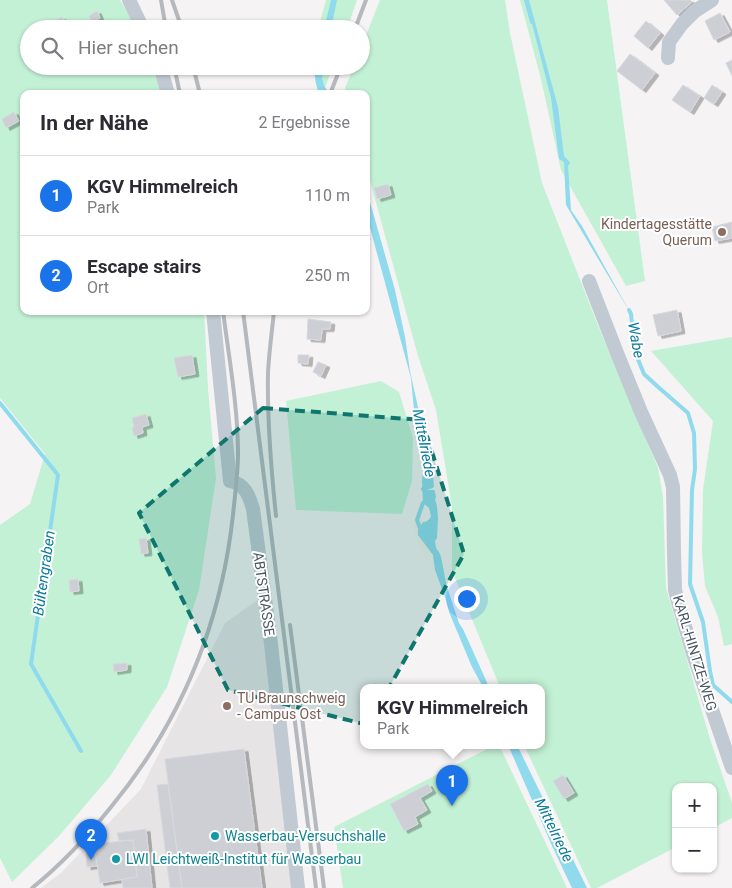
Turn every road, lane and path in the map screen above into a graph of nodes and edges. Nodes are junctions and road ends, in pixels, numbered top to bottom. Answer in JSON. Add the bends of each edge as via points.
{"nodes":[{"id":1,"x":129,"y":0,"type":"edge"},
{"id":2,"x":712,"y":0,"type":"edge"},
{"id":3,"x":139,"y":20,"type":"edge"},
{"id":4,"x":668,"y":58,"type":"dead end"},
{"id":5,"x":163,"y":75,"type":"edge"},
{"id":6,"x":167,"y":90,"type":"edge"},
{"id":7,"x":589,"y":281,"type":"dead end"},
{"id":8,"x":213,"y":315,"type":"edge"},
{"id":9,"x":732,"y":768,"type":"edge"},
{"id":10,"x":298,"y":888,"type":"edge"}],
"edges":[{"from":1,"to":3,"type":"street"},
{"from":2,"to":4,"type":"street","via":[[682,24],[669,42]]},
{"from":5,"to":6,"type":"street"},
{"from":7,"to":9,"type":"street","name":"KARL-HINTZE-WEG","via":[[670,475],[678,602]]},
{"from":8,"to":10,"type":"street","name":"ABTSTRASSE","via":[[230,481],[246,491],[253,509]]}]}
